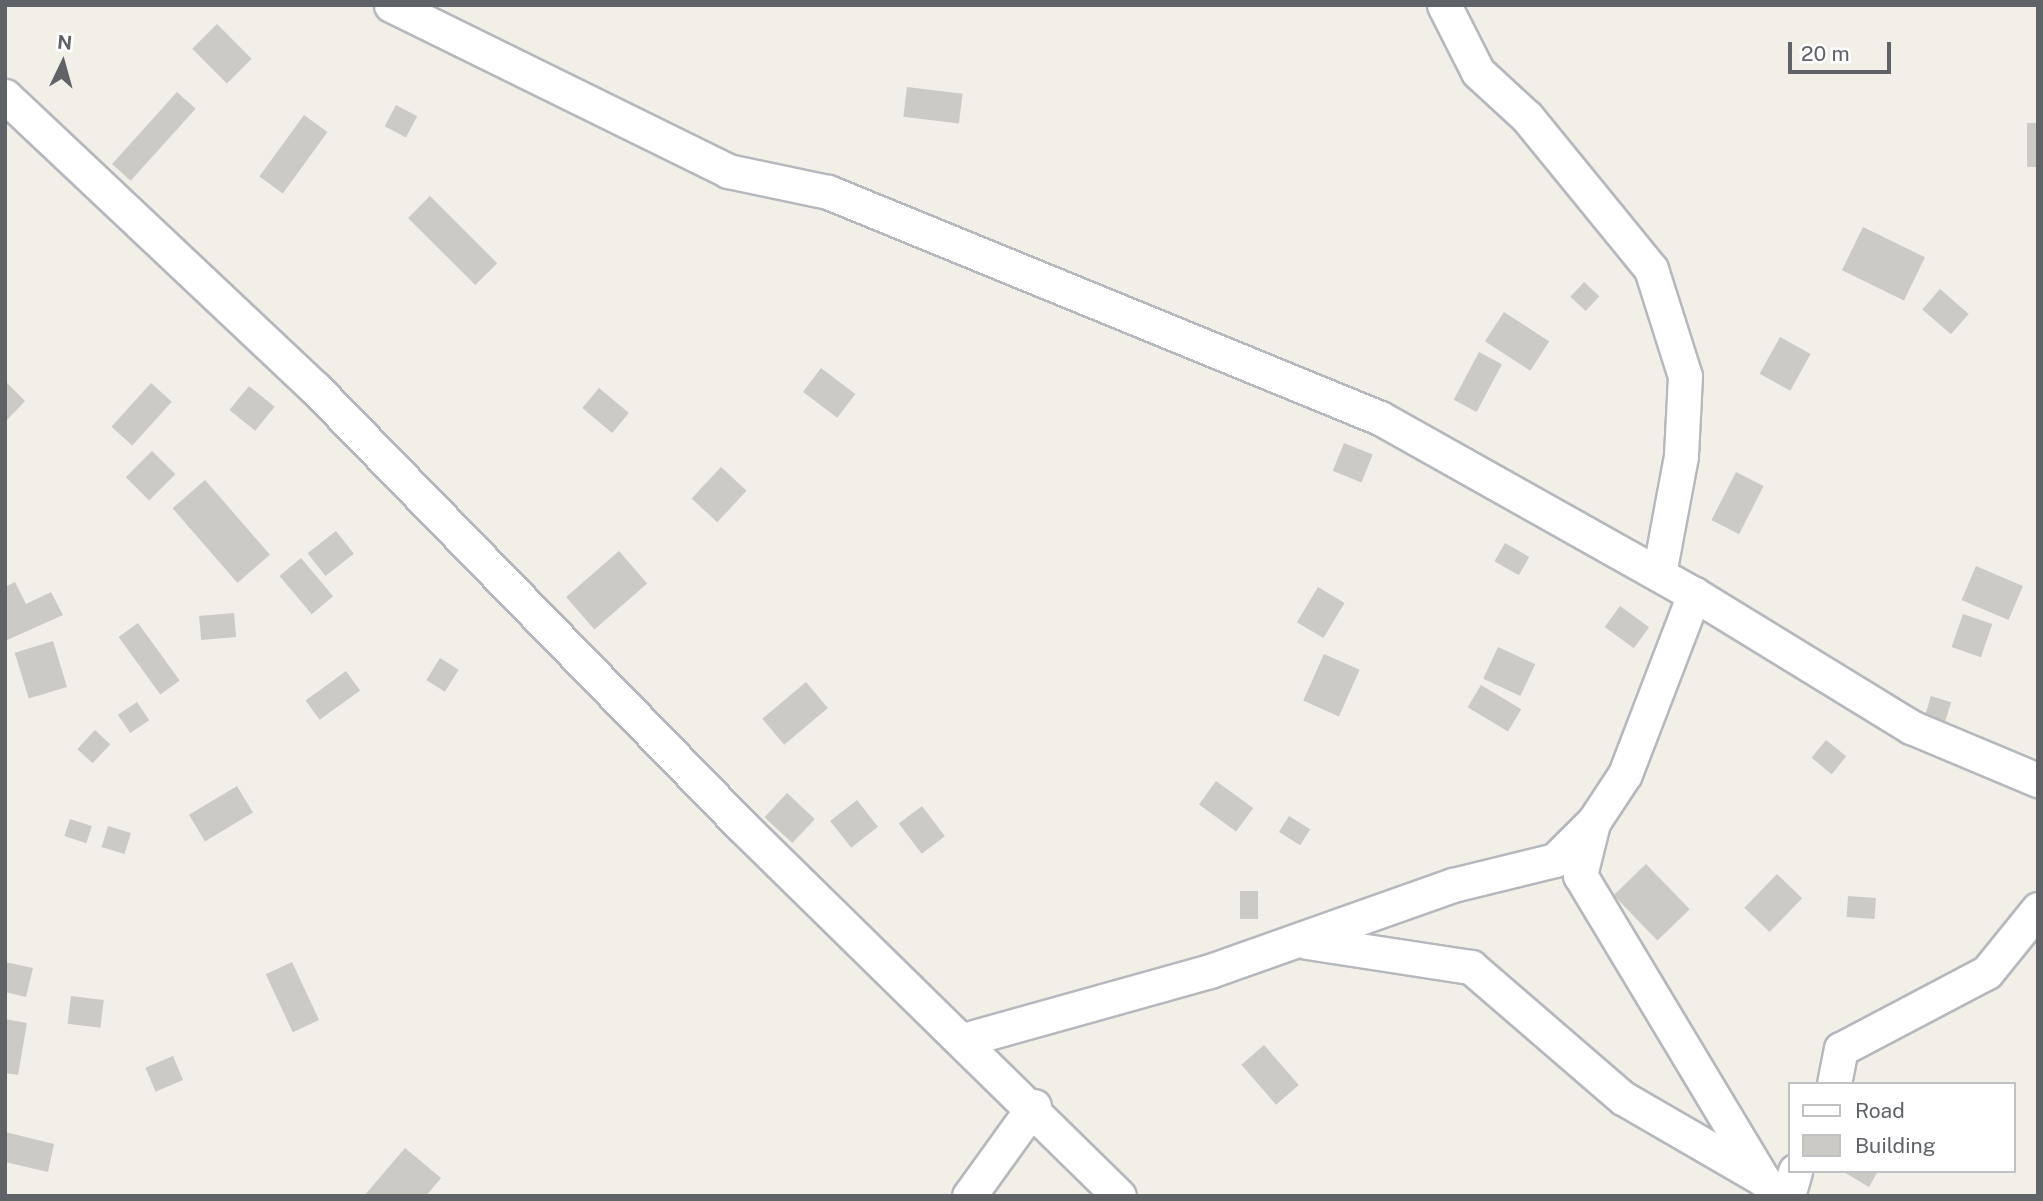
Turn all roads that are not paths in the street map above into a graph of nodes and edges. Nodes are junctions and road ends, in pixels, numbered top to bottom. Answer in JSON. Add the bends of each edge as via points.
{"nodes":[{"id":1,"x":391,"y":5,"type":"edge"},
{"id":2,"x":1444,"y":5,"type":"edge"},
{"id":3,"x":5,"y":96,"type":"edge"},
{"id":4,"x":1659,"y":574,"type":"junction"},
{"id":5,"x":1694,"y":594,"type":"junction"},
{"id":6,"x":2038,"y":780,"type":"edge"},
{"id":7,"x":1594,"y":821,"type":"junction"},
{"id":8,"x":2038,"y":909,"type":"edge"},
{"id":9,"x":1305,"y":941,"type":"junction"},
{"id":10,"x":963,"y":1040,"type":"junction"},
{"id":11,"x":1834,"y":1082,"type":"edge"},
{"id":12,"x":1034,"y":1106,"type":"junction"},
{"id":13,"x":1793,"y":1173,"type":"edge"},
{"id":14,"x":1775,"y":1190,"type":"edge"},
{"id":15,"x":969,"y":1196,"type":"edge"},
{"id":16,"x":1119,"y":1196,"type":"edge"}],
"edges":[{"from":1,"to":4,"type":"street","via":[[728,171],[828,192],[1380,418]]},
{"from":2,"to":4,"type":"street","via":[[1478,72],[1527,117],[1651,269],[1685,376],[1681,456]]},
{"from":3,"to":10,"type":"street","via":[[315,388],[742,826]]},
{"from":4,"to":5,"type":"street"},
{"from":5,"to":6,"type":"street","via":[[1911,727]]},
{"from":5,"to":7,"type":"street","via":[[1625,774]]},
{"from":7,"to":9,"type":"street","via":[[1555,860],[1453,885]]},
{"from":7,"to":14,"type":"street","via":[[1580,875]]},
{"from":8,"to":11,"type":"street","via":[[1987,972],[1841,1049]]},
{"from":9,"to":10,"type":"street"},
{"from":9,"to":14,"type":"street","via":[[1471,967],[1623,1098]]},
{"from":10,"to":12,"type":"street"},
{"from":12,"to":15,"type":"street"},
{"from":12,"to":16,"type":"street"},
{"from":13,"to":14,"type":"street"}]}
